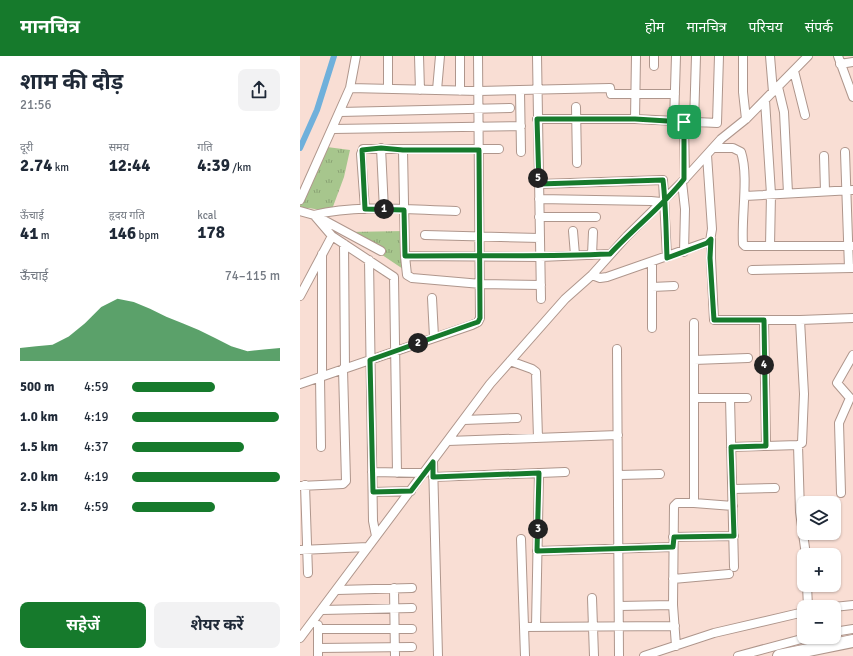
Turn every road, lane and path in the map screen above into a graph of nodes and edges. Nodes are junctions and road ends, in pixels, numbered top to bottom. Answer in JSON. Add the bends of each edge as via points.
{"nodes":[{"id":1,"x":356,"y":56,"type":"edge"},
{"id":2,"x":388,"y":56,"type":"edge"},
{"id":3,"x":419,"y":56,"type":"edge"},
{"id":4,"x":440,"y":56,"type":"edge"},
{"id":5,"x":460,"y":56,"type":"edge"},
{"id":6,"x":478,"y":56,"type":"edge"},
{"id":7,"x":537,"y":56,"type":"edge"},
{"id":8,"x":636,"y":56,"type":"edge"},
{"id":9,"x":654,"y":56,"type":"edge"},
{"id":10,"x":676,"y":56,"type":"edge"},
{"id":11,"x":696,"y":56,"type":"edge"},
{"id":12,"x":719,"y":56,"type":"edge"},
{"id":13,"x":743,"y":56,"type":"edge"},
{"id":14,"x":770,"y":56,"type":"edge"},
{"id":15,"x":797,"y":56,"type":"edge"},
{"id":16,"x":808,"y":56,"type":"edge"},
{"id":17,"x":839,"y":60,"type":"edge"},
{"id":18,"x":853,"y":62,"type":"edge"},
{"id":19,"x":654,"y":66,"type":"dead end"},
{"id":20,"x":797,"y":68,"type":"junction"},
{"id":21,"x":350,"y":88,"type":"junction"},
{"id":22,"x":388,"y":89,"type":"junction"},
{"id":23,"x":775,"y":89,"type":"junction"},
{"id":24,"x":420,"y":90,"type":"junction"},
{"id":25,"x":437,"y":90,"type":"junction"},
{"id":26,"x":536,"y":90,"type":"junction"},
{"id":27,"x":460,"y":91,"type":"junction"},
{"id":28,"x":478,"y":91,"type":"junction"},
{"id":29,"x":520,"y":91,"type":"junction"},
{"id":30,"x":635,"y":93,"type":"junction"},
{"id":31,"x":675,"y":94,"type":"junction"},
{"id":32,"x":853,"y":97,"type":"edge"},
{"id":33,"x":765,"y":100,"type":"junction"},
{"id":34,"x":510,"y":108,"type":"dead end"},
{"id":35,"x":576,"y":108,"type":"dead end"},
{"id":36,"x":479,"y":110,"type":"junction"},
{"id":37,"x":340,"y":112,"type":"junction"},
{"id":38,"x":805,"y":115,"type":"dead end"},
{"id":39,"x":537,"y":119,"type":"junction"},
{"id":40,"x":635,"y":119,"type":"junction"},
{"id":41,"x":746,"y":119,"type":"junction"},
{"id":42,"x":577,"y":120,"type":"junction"},
{"id":43,"x":674,"y":122,"type":"junction"},
{"id":44,"x":684,"y":122,"type":"junction"},
{"id":45,"x":694,"y":123,"type":"junction"},
{"id":46,"x":521,"y":126,"type":"junction"},
{"id":47,"x":479,"y":128,"type":"junction"},
{"id":48,"x":332,"y":129,"type":"junction"},
{"id":49,"x":381,"y":148,"type":"junction"},
{"id":50,"x":713,"y":148,"type":"junction"},
{"id":51,"x":500,"y":149,"type":"dead end"},
{"id":52,"x":403,"y":150,"type":"junction"},
{"id":53,"x":479,"y":150,"type":"junction"},
{"id":54,"x":521,"y":152,"type":"dead end"},
{"id":55,"x":845,"y":152,"type":"dead end"},
{"id":56,"x":707,"y":155,"type":"junction"},
{"id":57,"x":824,"y":156,"type":"dead end"},
{"id":58,"x":577,"y":163,"type":"dead end"},
{"id":59,"x":683,"y":180,"type":"junction"},
{"id":60,"x":539,"y":184,"type":"junction"},
{"id":61,"x":850,"y":190,"type":"edge"},
{"id":62,"x":825,"y":191,"type":"junction"},
{"id":63,"x":788,"y":193,"type":"junction"},
{"id":64,"x":771,"y":194,"type":"junction"},
{"id":65,"x":745,"y":196,"type":"junction"},
{"id":66,"x":539,"y":199,"type":"junction"},
{"id":67,"x":300,"y":200,"type":"edge"},
{"id":68,"x":663,"y":201,"type":"junction"},
{"id":69,"x":365,"y":209,"type":"junction"},
{"id":70,"x":384,"y":210,"type":"junction"},
{"id":71,"x":404,"y":210,"type":"junction"},
{"id":72,"x":300,"y":211,"type":"edge"},
{"id":73,"x":456,"y":211,"type":"dead end"},
{"id":74,"x":314,"y":215,"type":"junction"},
{"id":75,"x":539,"y":217,"type":"junction"},
{"id":76,"x":596,"y":217,"type":"dead end"},
{"id":77,"x":573,"y":231,"type":"dead end"},
{"id":78,"x":593,"y":232,"type":"dead end"},
{"id":79,"x":332,"y":236,"type":"junction"},
{"id":80,"x":424,"y":236,"type":"dead end"},
{"id":81,"x":480,"y":237,"type":"junction"},
{"id":82,"x":540,"y":238,"type":"junction"},
{"id":83,"x":711,"y":239,"type":"junction"},
{"id":84,"x":344,"y":244,"type":"junction"},
{"id":85,"x":770,"y":246,"type":"junction"},
{"id":86,"x":851,"y":246,"type":"edge"},
{"id":87,"x":382,"y":251,"type":"dead end"},
{"id":88,"x":684,"y":252,"type":"junction"},
{"id":89,"x":322,"y":254,"type":"junction"},
{"id":90,"x":610,"y":254,"type":"junction"},
{"id":91,"x":481,"y":255,"type":"junction"},
{"id":92,"x":575,"y":255,"type":"junction"},
{"id":93,"x":592,"y":255,"type":"junction"},
{"id":94,"x":405,"y":256,"type":"junction"},
{"id":95,"x":540,"y":257,"type":"junction"},
{"id":96,"x":667,"y":258,"type":"junction"},
{"id":97,"x":369,"y":260,"type":"junction"},
{"id":98,"x":652,"y":262,"type":"junction"},
{"id":99,"x":851,"y":268,"type":"edge"},
{"id":100,"x":752,"y":270,"type":"dead end"},
{"id":101,"x":592,"y":275,"type":"junction"},
{"id":102,"x":481,"y":284,"type":"junction"},
{"id":103,"x":541,"y":285,"type":"junction"},
{"id":104,"x":674,"y":286,"type":"dead end"},
{"id":105,"x":652,"y":287,"type":"junction"},
{"id":106,"x":300,"y":296,"type":"edge"},
{"id":107,"x":432,"y":298,"type":"dead end"},
{"id":108,"x":541,"y":299,"type":"dead end"},
{"id":109,"x":853,"y":318,"type":"edge"},
{"id":110,"x":764,"y":320,"type":"junction"},
{"id":111,"x":800,"y":320,"type":"junction"},
{"id":112,"x":694,"y":323,"type":"dead end"},
{"id":113,"x":652,"y":328,"type":"dead end"},
{"id":114,"x":434,"y":337,"type":"junction"},
{"id":115,"x":617,"y":349,"type":"dead end"},
{"id":116,"x":395,"y":351,"type":"junction"},
{"id":117,"x":853,"y":355,"type":"edge"},
{"id":118,"x":748,"y":358,"type":"dead end"},
{"id":119,"x":370,"y":360,"type":"junction"},
{"id":120,"x":694,"y":360,"type":"junction"},
{"id":121,"x":510,"y":361,"type":"junction"},
{"id":122,"x":344,"y":369,"type":"junction"},
{"id":123,"x":321,"y":377,"type":"junction"},
{"id":124,"x":300,"y":384,"type":"edge"},
{"id":125,"x":694,"y":398,"type":"junction"},
{"id":126,"x":730,"y":398,"type":"junction"},
{"id":127,"x":746,"y":398,"type":"dead end"},
{"id":128,"x":851,"y":398,"type":"edge"},
{"id":129,"x":517,"y":418,"type":"dead end"},
{"id":130,"x":464,"y":420,"type":"junction"},
{"id":131,"x":618,"y":435,"type":"junction"},
{"id":132,"x":538,"y":438,"type":"junction"},
{"id":133,"x":448,"y":441,"type":"junction"},
{"id":134,"x":766,"y":446,"type":"junction"},
{"id":135,"x":798,"y":446,"type":"junction"},
{"id":136,"x":321,"y":447,"type":"dead end"},
{"id":137,"x":731,"y":447,"type":"junction"},
{"id":138,"x":433,"y":462,"type":"junction"},
{"id":139,"x":372,"y":472,"type":"junction"},
{"id":140,"x":397,"y":472,"type":"junction"},
{"id":141,"x":565,"y":472,"type":"dead end"},
{"id":142,"x":425,"y":473,"type":"junction"},
{"id":143,"x":539,"y":473,"type":"junction"},
{"id":144,"x":619,"y":474,"type":"junction"},
{"id":145,"x":660,"y":474,"type":"dead end"},
{"id":146,"x":433,"y":477,"type":"junction"},
{"id":147,"x":302,"y":485,"type":"edge"},
{"id":148,"x":775,"y":488,"type":"dead end"},
{"id":149,"x":733,"y":489,"type":"junction"},
{"id":150,"x":411,"y":491,"type":"junction"},
{"id":151,"x":373,"y":492,"type":"junction"},
{"id":152,"x":841,"y":493,"type":"dead end"},
{"id":153,"x":694,"y":504,"type":"junction"},
{"id":154,"x":733,"y":506,"type":"junction"},
{"id":155,"x":376,"y":536,"type":"junction"},
{"id":156,"x":734,"y":536,"type":"junction"},
{"id":157,"x":674,"y":537,"type":"junction"},
{"id":158,"x":521,"y":539,"type":"dead end"},
{"id":159,"x":368,"y":547,"type":"junction"},
{"id":160,"x":673,"y":547,"type":"junction"},
{"id":161,"x":805,"y":548,"type":"edge"},
{"id":162,"x":618,"y":549,"type":"junction"},
{"id":163,"x":304,"y":550,"type":"edge"},
{"id":164,"x":537,"y":551,"type":"junction"},
{"id":165,"x":734,"y":567,"type":"dead end"},
{"id":166,"x":308,"y":573,"type":"dead end"},
{"id":167,"x":729,"y":574,"type":"dead end"},
{"id":168,"x":673,"y":579,"type":"junction"},
{"id":169,"x":394,"y":588,"type":"junction"},
{"id":170,"x":412,"y":588,"type":"dead end"},
{"id":171,"x":337,"y":590,"type":"junction"},
{"id":172,"x":592,"y":598,"type":"dead end"},
{"id":173,"x":673,"y":605,"type":"junction"},
{"id":174,"x":853,"y":605,"type":"edge"},
{"id":175,"x":619,"y":606,"type":"junction"},
{"id":176,"x":841,"y":606,"type":"edge"},
{"id":177,"x":394,"y":608,"type":"junction"},
{"id":178,"x":412,"y":608,"type":"dead end"},
{"id":179,"x":320,"y":613,"type":"junction"},
{"id":180,"x":797,"y":614,"type":"edge"},
{"id":181,"x":593,"y":626,"type":"junction"},
{"id":182,"x":619,"y":626,"type":"junction"},
{"id":183,"x":675,"y":626,"type":"junction"},
{"id":184,"x":536,"y":627,"type":"junction"},
{"id":185,"x":524,"y":628,"type":"junction"},
{"id":186,"x":318,"y":629,"type":"junction"},
{"id":187,"x":394,"y":629,"type":"junction"},
{"id":188,"x":412,"y":629,"type":"dead end"},
{"id":189,"x":853,"y":629,"type":"edge"},
{"id":190,"x":841,"y":631,"type":"edge"},
{"id":191,"x":300,"y":637,"type":"edge"},
{"id":192,"x":797,"y":640,"type":"edge"},
{"id":193,"x":853,"y":641,"type":"edge"},
{"id":194,"x":822,"y":644,"type":"edge"},
{"id":195,"x":676,"y":646,"type":"junction"},
{"id":196,"x":395,"y":647,"type":"junction"},
{"id":197,"x":412,"y":647,"type":"dead end"},
{"id":198,"x":818,"y":648,"type":"junction"},
{"id":199,"x":318,"y":652,"type":"edge"},
{"id":200,"x":395,"y":656,"type":"edge"},
{"id":201,"x":438,"y":656,"type":"edge"},
{"id":202,"x":525,"y":656,"type":"edge"},
{"id":203,"x":594,"y":656,"type":"edge"},
{"id":204,"x":619,"y":656,"type":"edge"},
{"id":205,"x":644,"y":656,"type":"edge"},
{"id":206,"x":738,"y":656,"type":"edge"},
{"id":207,"x":779,"y":656,"type":"edge"}],
"edges":[{"from":1,"to":21,"type":"street"},
{"from":2,"to":22,"type":"street"},
{"from":3,"to":24,"type":"street"},
{"from":4,"to":25,"type":"street"},
{"from":5,"to":27,"type":"street"},
{"from":6,"to":28,"type":"street"},
{"from":7,"to":26,"type":"street"},
{"from":8,"to":30,"type":"street"},
{"from":9,"to":19,"type":"street"},
{"from":10,"to":31,"type":"street"},
{"from":11,"to":45,"type":"street"},
{"from":12,"to":45,"type":"street","via":[[717,123]]},
{"from":13,"to":41,"type":"street"},
{"from":14,"to":23,"type":"street"},
{"from":15,"to":20,"type":"street"},
{"from":16,"to":20,"type":"street"},
{"from":17,"to":18,"type":"street"},
{"from":17,"to":32,"type":"street"},
{"from":20,"to":23,"type":"street"},
{"from":20,"to":38,"type":"street"},
{"from":21,"to":22,"type":"street"},
{"from":21,"to":37,"type":"street"},
{"from":22,"to":24,"type":"street"},
{"from":23,"to":33,"type":"street"},
{"from":23,"to":63,"type":"street","via":[[784,112]]},
{"from":24,"to":25,"type":"street"},
{"from":25,"to":27,"type":"street"},
{"from":26,"to":29,"type":"street"},
{"from":26,"to":30,"type":"street","via":[[610,88],[611,94]]},
{"from":26,"to":39,"type":"street"},
{"from":27,"to":28,"type":"street"},
{"from":28,"to":29,"type":"street"},
{"from":28,"to":36,"type":"street"},
{"from":29,"to":46,"type":"street"},
{"from":30,"to":31,"type":"street"},
{"from":30,"to":40,"type":"street"},
{"from":31,"to":43,"type":"street"},
{"from":33,"to":41,"type":"street"},
{"from":33,"to":64,"type":"street"},
{"from":34,"to":36,"type":"street"},
{"from":35,"to":42,"type":"street"},
{"from":36,"to":37,"type":"street"},
{"from":36,"to":47,"type":"street"},
{"from":37,"to":48,"type":"street"},
{"from":39,"to":42,"type":"street"},
{"from":39,"to":60,"type":"street"},
{"from":40,"to":42,"type":"street"},
{"from":40,"to":43,"type":"street"},
{"from":41,"to":50,"type":"street"},
{"from":42,"to":58,"type":"street"},
{"from":43,"to":44,"type":"street"},
{"from":44,"to":45,"type":"street"},
{"from":44,"to":59,"type":"street"},
{"from":46,"to":47,"type":"street"},
{"from":46,"to":54,"type":"street"},
{"from":47,"to":48,"type":"street"},
{"from":47,"to":53,"type":"street"},
{"from":48,"to":67,"type":"street"},
{"from":49,"to":52,"type":"street"},
{"from":49,"to":69,"type":"street","via":[[362,150]]},
{"from":49,"to":70,"type":"street"},
{"from":50,"to":56,"type":"street"},
{"from":50,"to":65,"type":"street","via":[[733,148],[741,152]]},
{"from":51,"to":53,"type":"street"},
{"from":52,"to":53,"type":"street"},
{"from":52,"to":71,"type":"street"},
{"from":53,"to":81,"type":"street"},
{"from":55,"to":61,"type":"street"},
{"from":56,"to":59,"type":"street"},
{"from":56,"to":83,"type":"street"},
{"from":57,"to":62,"type":"street"},
{"from":59,"to":68,"type":"street"},
{"from":59,"to":88,"type":"street"},
{"from":60,"to":66,"type":"street"},
{"from":60,"to":68,"type":"street","via":[[663,180]]},
{"from":61,"to":62,"type":"street"},
{"from":61,"to":86,"type":"street"},
{"from":62,"to":63,"type":"street"},
{"from":63,"to":64,"type":"street"},
{"from":64,"to":65,"type":"street"},
{"from":64,"to":85,"type":"street"},
{"from":65,"to":85,"type":"street","via":[[743,244],[749,247]]},
{"from":66,"to":68,"type":"street"},
{"from":66,"to":75,"type":"street"},
{"from":68,"to":90,"type":"street"},
{"from":68,"to":96,"type":"street"},
{"from":69,"to":70,"type":"street"},
{"from":69,"to":74,"type":"street","via":[[329,211]]},
{"from":70,"to":71,"type":"street"},
{"from":71,"to":73,"type":"street"},
{"from":71,"to":94,"type":"street"},
{"from":72,"to":74,"type":"street"},
{"from":74,"to":79,"type":"street"},
{"from":74,"to":87,"type":"street"},
{"from":75,"to":76,"type":"street"},
{"from":75,"to":82,"type":"street"},
{"from":77,"to":92,"type":"street"},
{"from":78,"to":93,"type":"street"},
{"from":79,"to":84,"type":"street"},
{"from":79,"to":89,"type":"street"},
{"from":80,"to":81,"type":"street"},
{"from":81,"to":82,"type":"street"},
{"from":81,"to":91,"type":"street"},
{"from":82,"to":95,"type":"street"},
{"from":83,"to":88,"type":"street"},
{"from":83,"to":110,"type":"street","via":[[714,320]]},
{"from":84,"to":97,"type":"street"},
{"from":84,"to":122,"type":"street"},
{"from":85,"to":86,"type":"street"},
{"from":86,"to":99,"type":"street"},
{"from":88,"to":96,"type":"street"},
{"from":89,"to":106,"type":"street"},
{"from":89,"to":123,"type":"street"},
{"from":90,"to":93,"type":"street"},
{"from":90,"to":101,"type":"street"},
{"from":91,"to":94,"type":"street"},
{"from":91,"to":95,"type":"street"},
{"from":91,"to":102,"type":"street"},
{"from":92,"to":93,"type":"street"},
{"from":92,"to":95,"type":"street"},
{"from":94,"to":102,"type":"street","via":[[406,272],[410,277]]},
{"from":95,"to":103,"type":"street"},
{"from":96,"to":98,"type":"street"},
{"from":97,"to":116,"type":"street","via":[[392,275],[394,280]]},
{"from":97,"to":119,"type":"street"},
{"from":98,"to":101,"type":"street","via":[[604,278]]},
{"from":98,"to":105,"type":"street"},
{"from":99,"to":100,"type":"street"},
{"from":101,"to":121,"type":"street","via":[[565,299]]},
{"from":102,"to":103,"type":"street"},
{"from":102,"to":114,"type":"street","via":[[481,314],[478,322]]},
{"from":103,"to":108,"type":"street"},
{"from":104,"to":105,"type":"street"},
{"from":105,"to":113,"type":"street"},
{"from":107,"to":114,"type":"street"},
{"from":109,"to":111,"type":"street"},
{"from":110,"to":111,"type":"street"},
{"from":110,"to":134,"type":"street"},
{"from":111,"to":135,"type":"street","via":[[804,394],[802,443]]},
{"from":112,"to":120,"type":"street"},
{"from":114,"to":116,"type":"street"},
{"from":115,"to":131,"type":"street"},
{"from":116,"to":119,"type":"street"},
{"from":116,"to":140,"type":"street"},
{"from":117,"to":128,"type":"street","via":[[837,383]]},
{"from":118,"to":120,"type":"street"},
{"from":119,"to":122,"type":"street"},
{"from":119,"to":139,"type":"street"},
{"from":120,"to":125,"type":"street"},
{"from":121,"to":130,"type":"street"},
{"from":121,"to":132,"type":"street","via":[[536,372]]},
{"from":122,"to":123,"type":"street"},
{"from":122,"to":147,"type":"street","via":[[346,481],[343,484]]},
{"from":123,"to":124,"type":"street"},
{"from":123,"to":136,"type":"street"},
{"from":125,"to":126,"type":"street"},
{"from":125,"to":153,"type":"street"},
{"from":126,"to":127,"type":"street"},
{"from":126,"to":137,"type":"street"},
{"from":128,"to":152,"type":"street","via":[[839,423]]},
{"from":129,"to":130,"type":"street"},
{"from":130,"to":133,"type":"street"},
{"from":131,"to":132,"type":"street"},
{"from":131,"to":144,"type":"street"},
{"from":132,"to":133,"type":"street"},
{"from":133,"to":138,"type":"street"},
{"from":134,"to":135,"type":"street"},
{"from":134,"to":137,"type":"street"},
{"from":135,"to":161,"type":"street","via":[[800,512]]},
{"from":137,"to":149,"type":"street"},
{"from":138,"to":142,"type":"street"},
{"from":138,"to":146,"type":"street"},
{"from":139,"to":140,"type":"street"},
{"from":139,"to":151,"type":"street"},
{"from":140,"to":142,"type":"street"},
{"from":141,"to":143,"type":"street"},
{"from":142,"to":150,"type":"street"},
{"from":143,"to":146,"type":"street"},
{"from":143,"to":164,"type":"street"},
{"from":144,"to":145,"type":"street"},
{"from":144,"to":162,"type":"street"},
{"from":146,"to":201,"type":"street"},
{"from":147,"to":163,"type":"street"},
{"from":148,"to":149,"type":"street"},
{"from":149,"to":154,"type":"street"},
{"from":150,"to":151,"type":"street"},
{"from":150,"to":155,"type":"street"},
{"from":151,"to":155,"type":"street"},
{"from":153,"to":154,"type":"street"},
{"from":153,"to":157,"type":"street","via":[[675,504]]},
{"from":154,"to":156,"type":"street"},
{"from":155,"to":159,"type":"street"},
{"from":156,"to":157,"type":"street"},
{"from":156,"to":165,"type":"street"},
{"from":157,"to":160,"type":"street"},
{"from":158,"to":185,"type":"street"},
{"from":159,"to":163,"type":"street"},
{"from":159,"to":171,"type":"street"},
{"from":160,"to":162,"type":"street"},
{"from":160,"to":168,"type":"street"},
{"from":162,"to":164,"type":"street"},
{"from":162,"to":175,"type":"street"},
{"from":163,"to":166,"type":"street"},
{"from":164,"to":184,"type":"street"},
{"from":167,"to":168,"type":"street"},
{"from":168,"to":173,"type":"street"},
{"from":169,"to":170,"type":"street"},
{"from":169,"to":171,"type":"street"},
{"from":169,"to":177,"type":"street"},
{"from":171,"to":179,"type":"street"},
{"from":172,"to":181,"type":"street"},
{"from":173,"to":175,"type":"street"},
{"from":173,"to":183,"type":"street"},
{"from":174,"to":176,"type":"street"},
{"from":175,"to":182,"type":"street"},
{"from":177,"to":178,"type":"street"},
{"from":177,"to":179,"type":"street"},
{"from":177,"to":187,"type":"street"},
{"from":179,"to":186,"type":"street"},
{"from":179,"to":191,"type":"street"},
{"from":180,"to":195,"type":"street","via":[[714,633]]},
{"from":181,"to":182,"type":"street"},
{"from":181,"to":184,"type":"street"},
{"from":181,"to":203,"type":"street"},
{"from":182,"to":183,"type":"street"},
{"from":182,"to":204,"type":"street"},
{"from":183,"to":195,"type":"street"},
{"from":184,"to":185,"type":"street"},
{"from":185,"to":202,"type":"street"},
{"from":186,"to":187,"type":"street"},
{"from":186,"to":199,"type":"street"},
{"from":187,"to":188,"type":"street"},
{"from":187,"to":196,"type":"street"},
{"from":189,"to":190,"type":"street"},
{"from":192,"to":206,"type":"street"},
{"from":193,"to":198,"type":"highway"},
{"from":194,"to":198,"type":"highway"},
{"from":195,"to":205,"type":"street"},
{"from":196,"to":197,"type":"street"},
{"from":196,"to":199,"type":"street"},
{"from":196,"to":200,"type":"street"},
{"from":198,"to":207,"type":"highway"}]}
